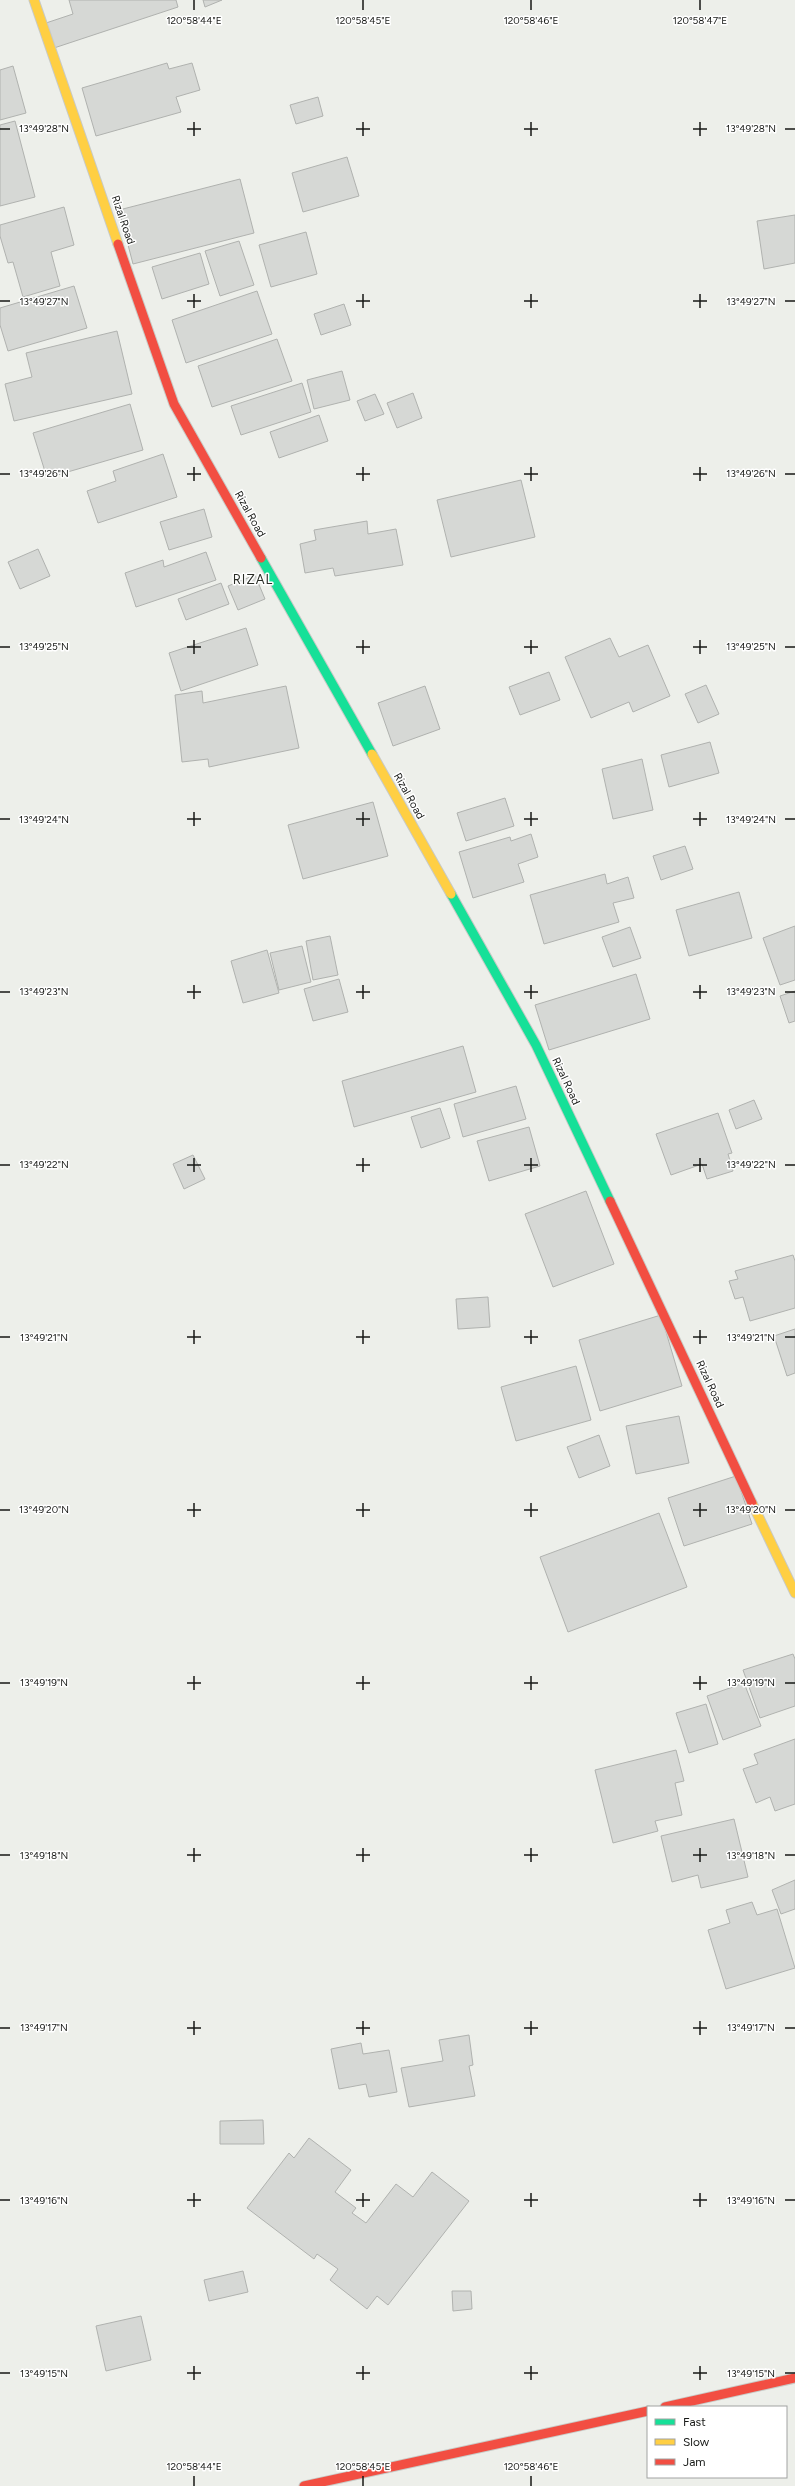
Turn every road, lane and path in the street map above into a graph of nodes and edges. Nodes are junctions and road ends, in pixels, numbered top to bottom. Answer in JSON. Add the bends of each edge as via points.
{"nodes":[{"id":1,"x":34,"y":0,"type":"edge"},
{"id":2,"x":795,"y":1593,"type":"edge"},
{"id":3,"x":795,"y":2378,"type":"edge"},
{"id":4,"x":669,"y":2406,"type":"edge"},
{"id":5,"x":647,"y":2411,"type":"edge"},
{"id":6,"x":304,"y":2486,"type":"edge"}],
"edges":[{"from":1,"to":2,"type":"street","name":"Rizal Road","via":[[174,404],[536,1045]]},
{"from":3,"to":4,"type":"street"},
{"from":5,"to":6,"type":"street"}]}
